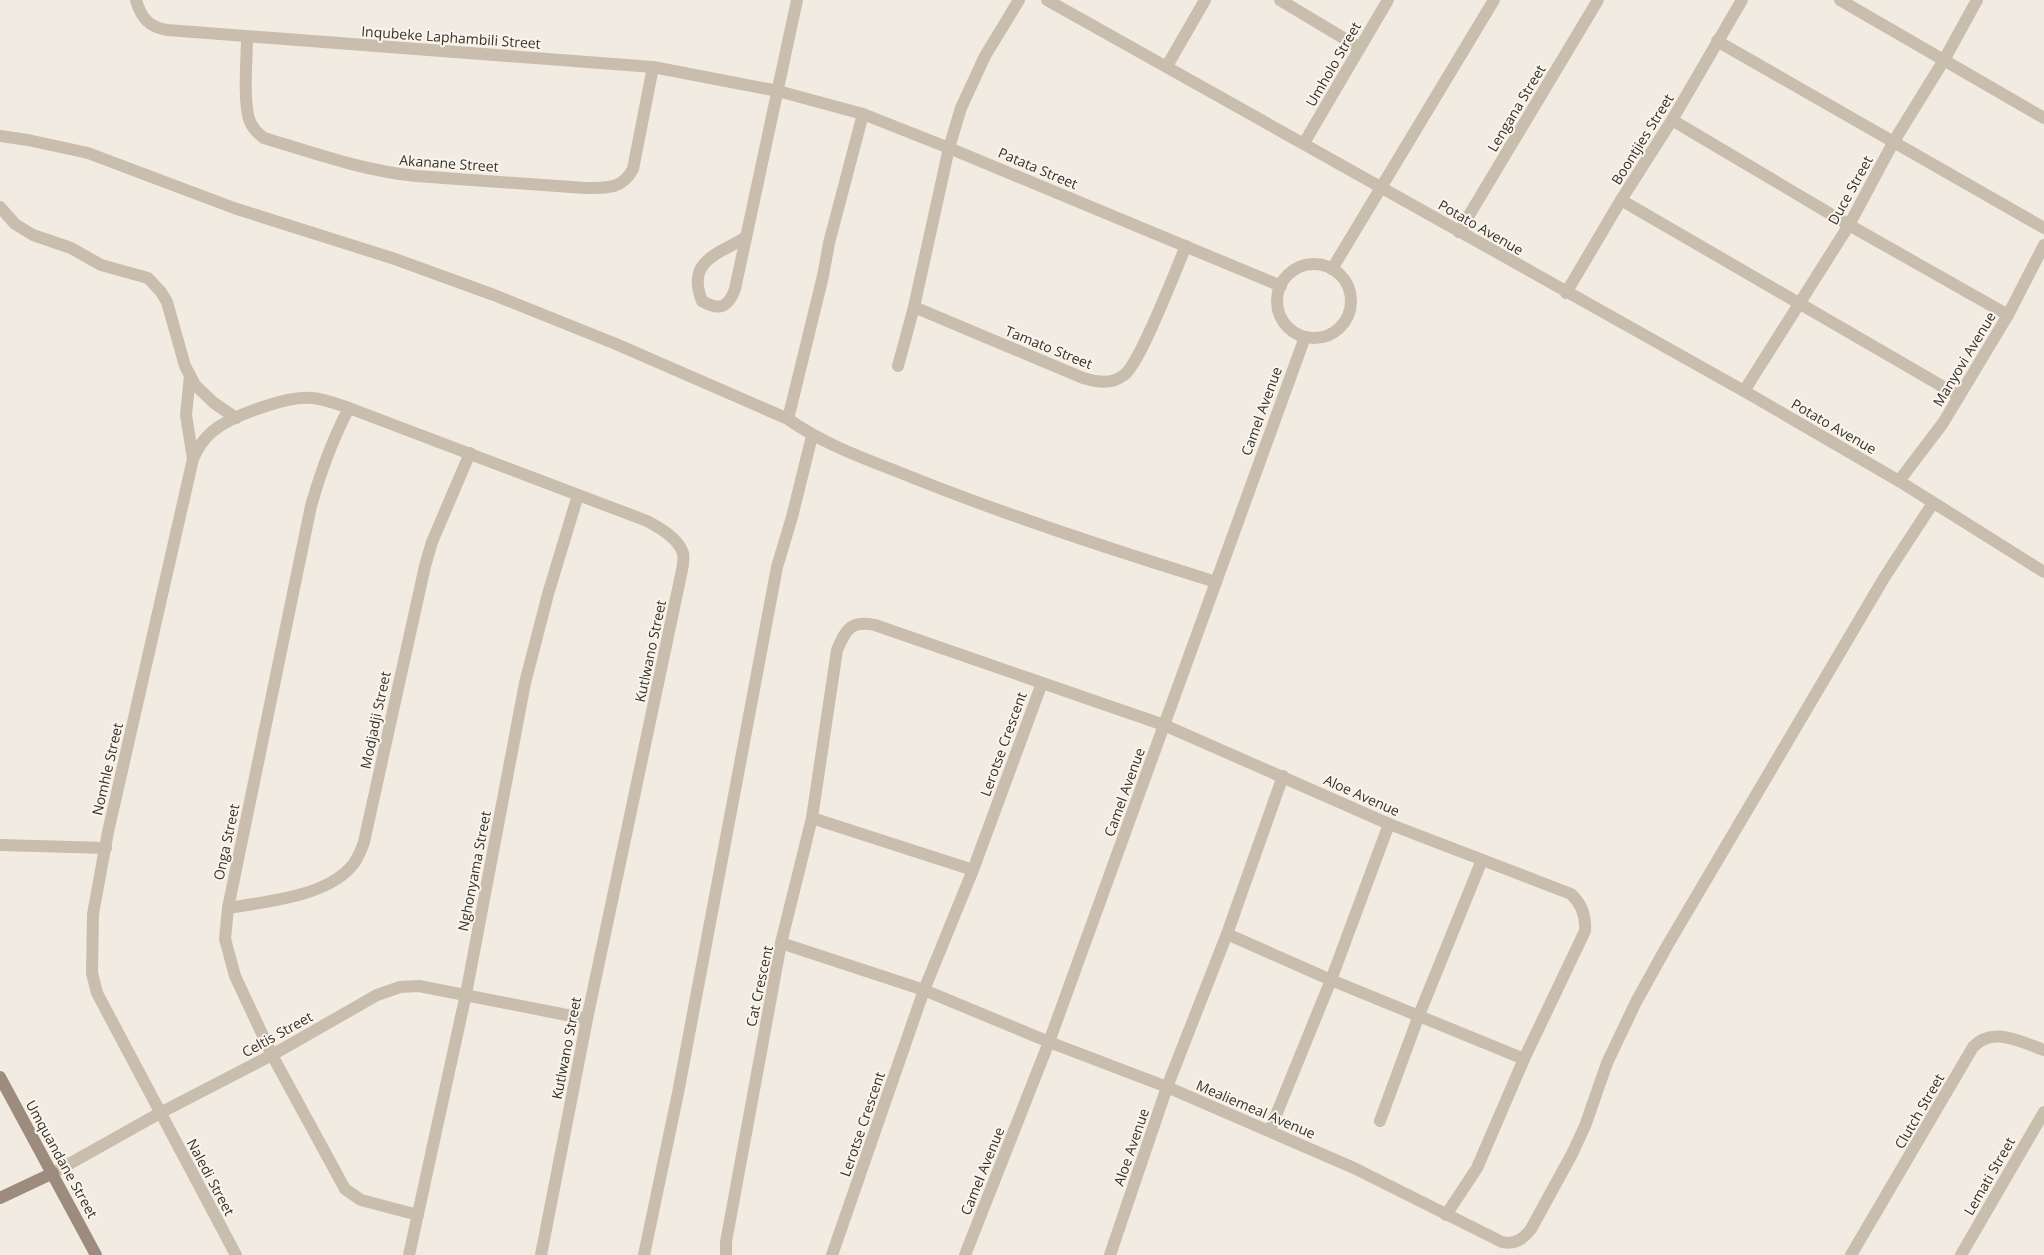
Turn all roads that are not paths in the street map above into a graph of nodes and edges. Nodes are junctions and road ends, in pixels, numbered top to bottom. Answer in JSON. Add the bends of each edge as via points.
{"nodes":[{"id":1,"x":136,"y":0,"type":"edge"},
{"id":2,"x":797,"y":0,"type":"edge"},
{"id":3,"x":1019,"y":0,"type":"edge"},
{"id":4,"x":1047,"y":0,"type":"edge"},
{"id":5,"x":1204,"y":0,"type":"edge"},
{"id":6,"x":1280,"y":0,"type":"edge"},
{"id":7,"x":1388,"y":0,"type":"edge"},
{"id":8,"x":1494,"y":0,"type":"edge"},
{"id":9,"x":1598,"y":0,"type":"edge"},
{"id":10,"x":1742,"y":0,"type":"edge"},
{"id":11,"x":1840,"y":0,"type":"edge"},
{"id":12,"x":1977,"y":0,"type":"edge"},
{"id":13,"x":246,"y":36,"type":"junction"},
{"id":14,"x":1718,"y":41,"type":"junction"},
{"id":15,"x":1360,"y":48,"type":"junction"},
{"id":16,"x":1944,"y":60,"type":"junction"},
{"id":17,"x":1167,"y":66,"type":"junction"},
{"id":18,"x":653,"y":67,"type":"junction"},
{"id":19,"x":778,"y":91,"type":"junction"},
{"id":20,"x":862,"y":114,"type":"junction"},
{"id":21,"x":2044,"y":118,"type":"edge"},
{"id":22,"x":1672,"y":120,"type":"junction"},
{"id":23,"x":0,"y":136,"type":"edge"},
{"id":24,"x":1894,"y":141,"type":"junction"},
{"id":25,"x":1304,"y":143,"type":"junction"},
{"id":26,"x":949,"y":148,"type":"junction"},
{"id":27,"x":1382,"y":188,"type":"junction"},
{"id":28,"x":1621,"y":200,"type":"junction"},
{"id":29,"x":0,"y":207,"type":"edge"},
{"id":30,"x":1849,"y":225,"type":"junction"},
{"id":31,"x":2044,"y":228,"type":"edge"},
{"id":32,"x":1459,"y":232,"type":"junction"},
{"id":33,"x":746,"y":237,"type":"junction"},
{"id":34,"x":2044,"y":245,"type":"edge"},
{"id":35,"x":1186,"y":246,"type":"junction"},
{"id":36,"x":1332,"y":269,"type":"junction"},
{"id":37,"x":1280,"y":286,"type":"junction"},
{"id":38,"x":1566,"y":293,"type":"junction"},
{"id":39,"x":1800,"y":304,"type":"junction"},
{"id":40,"x":914,"y":307,"type":"junction"},
{"id":41,"x":2008,"y":315,"type":"junction"},
{"id":42,"x":1305,"y":337,"type":"junction"},
{"id":43,"x":898,"y":366,"type":"dead end"},
{"id":44,"x":190,"y":375,"type":"junction"},
{"id":45,"x":1744,"y":391,"type":"junction"},
{"id":46,"x":1959,"y":396,"type":"junction"},
{"id":47,"x":349,"y":408,"type":"junction"},
{"id":48,"x":236,"y":418,"type":"junction"},
{"id":49,"x":788,"y":419,"type":"junction"},
{"id":50,"x":215,"y":429,"type":"joint"},
{"id":51,"x":812,"y":436,"type":"junction"},
{"id":52,"x":470,"y":453,"type":"junction"},
{"id":53,"x":193,"y":458,"type":"junction"},
{"id":54,"x":1899,"y":481,"type":"junction"},
{"id":55,"x":578,"y":495,"type":"junction"},
{"id":56,"x":1933,"y":503,"type":"junction"},
{"id":57,"x":2044,"y":572,"type":"edge"},
{"id":58,"x":1216,"y":582,"type":"junction"},
{"id":59,"x":1042,"y":683,"type":"junction"},
{"id":60,"x":1164,"y":725,"type":"junction"},
{"id":61,"x":1283,"y":776,"type":"junction"},
{"id":62,"x":812,"y":818,"type":"junction"},
{"id":63,"x":1389,"y":824,"type":"junction"},
{"id":64,"x":0,"y":845,"type":"edge"},
{"id":65,"x":106,"y":848,"type":"junction"},
{"id":66,"x":1482,"y":860,"type":"junction"},
{"id":67,"x":972,"y":870,"type":"junction"},
{"id":68,"x":228,"y":908,"type":"junction"},
{"id":69,"x":1227,"y":934,"type":"junction"},
{"id":70,"x":781,"y":943,"type":"junction"},
{"id":71,"x":1331,"y":980,"type":"junction"},
{"id":72,"x":924,"y":990,"type":"junction"},
{"id":73,"x":466,"y":994,"type":"junction"},
{"id":74,"x":1419,"y":1015,"type":"junction"},
{"id":75,"x":587,"y":1019,"type":"junction"},
{"id":76,"x":1049,"y":1042,"type":"junction"},
{"id":77,"x":2044,"y":1050,"type":"edge"},
{"id":78,"x":272,"y":1055,"type":"junction"},
{"id":79,"x":1524,"y":1059,"type":"junction"},
{"id":80,"x":0,"y":1077,"type":"edge"},
{"id":81,"x":1167,"y":1087,"type":"junction"},
{"id":82,"x":2044,"y":1112,"type":"edge"},
{"id":83,"x":160,"y":1113,"type":"junction"},
{"id":84,"x":1380,"y":1121,"type":"dead end"},
{"id":85,"x":1270,"y":1130,"type":"junction"},
{"id":86,"x":53,"y":1173,"type":"junction"},
{"id":87,"x":0,"y":1198,"type":"edge"},
{"id":88,"x":418,"y":1215,"type":"junction"},
{"id":89,"x":1446,"y":1215,"type":"junction"},
{"id":90,"x":96,"y":1255,"type":"edge"},
{"id":91,"x":236,"y":1255,"type":"edge"},
{"id":92,"x":409,"y":1255,"type":"edge"},
{"id":93,"x":541,"y":1255,"type":"edge"},
{"id":94,"x":644,"y":1255,"type":"edge"},
{"id":95,"x":726,"y":1255,"type":"edge"},
{"id":96,"x":832,"y":1255,"type":"edge"},
{"id":97,"x":965,"y":1255,"type":"edge"},
{"id":98,"x":1110,"y":1255,"type":"edge"},
{"id":99,"x":1851,"y":1255,"type":"edge"},
{"id":100,"x":1961,"y":1255,"type":"edge"}],
"edges":[{"from":1,"to":13,"type":"street","name":"Inqubeke Laphambili Street","via":[[142,16],[155,28]]},
{"from":2,"to":19,"type":"street"},
{"from":3,"to":26,"type":"street","via":[[971,81]]},
{"from":4,"to":17,"type":"street","name":"Potato Avenue"},
{"from":5,"to":17,"type":"street"},
{"from":6,"to":15,"type":"street"},
{"from":7,"to":15,"type":"street","name":"Umholo Street"},
{"from":8,"to":27,"type":"street"},
{"from":9,"to":32,"type":"street","name":"Lengana Street"},
{"from":10,"to":14,"type":"street","name":"Boontjies Street"},
{"from":11,"to":16,"type":"street"},
{"from":12,"to":16,"type":"street","name":"Duce Street"},
{"from":13,"to":18,"type":"street","name":"Inqubeke Laphambili Street"},
{"from":13,"to":18,"type":"street","name":"Akanane Street","via":[[247,102],[255,131],[264,138],[366,168],[416,176],[585,188],[623,183],[633,169]]},
{"from":14,"to":22,"type":"street","name":"Boontjies Street"},
{"from":14,"to":24,"type":"street"},
{"from":15,"to":25,"type":"street","name":"Umholo Street"},
{"from":16,"to":21,"type":"street"},
{"from":16,"to":24,"type":"street","name":"Duce Street"},
{"from":17,"to":25,"type":"street","name":"Potato Avenue"},
{"from":18,"to":19,"type":"street","name":"Inqubeke Laphambili Street"},
{"from":19,"to":20,"type":"street","name":"Patata Street"},
{"from":19,"to":33,"type":"street"},
{"from":20,"to":26,"type":"street","name":"Patata Street"},
{"from":20,"to":49,"type":"street"},
{"from":22,"to":28,"type":"street","name":"Boontjies Street"},
{"from":22,"to":30,"type":"street"},
{"from":23,"to":49,"type":"street","via":[[88,152],[234,208],[395,259],[616,344]]},
{"from":24,"to":30,"type":"street","name":"Duce Street"},
{"from":24,"to":31,"type":"street"},
{"from":25,"to":27,"type":"street","name":"Potato Avenue"},
{"from":26,"to":35,"type":"street","name":"Patata Street"},
{"from":26,"to":40,"type":"street"},
{"from":27,"to":32,"type":"street","name":"Potato Avenue"},
{"from":27,"to":36,"type":"street"},
{"from":28,"to":38,"type":"street","name":"Boontjies Street"},
{"from":28,"to":39,"type":"street"},
{"from":29,"to":44,"type":"street","via":[[14,224],[33,235],[71,248],[101,265],[148,278],[167,302]]},
{"from":30,"to":39,"type":"street","name":"Duce Street"},
{"from":30,"to":41,"type":"street"},
{"from":32,"to":38,"type":"street","name":"Potato Avenue"},
{"from":33,"to":33,"type":"street","via":[[705,261],[696,282],[702,301],[721,307],[730,301]]},
{"from":34,"to":41,"type":"street","name":"Manyovi Avenue"},
{"from":35,"to":37,"type":"street","name":"Patata Street"},
{"from":35,"to":40,"type":"street","name":"Tamato Street","via":[[1139,354],[1124,375],[1113,380],[1100,382],[1083,378]]},
{"from":36,"to":37,"type":"street","via":[[1308,265],[1296,269]]},
{"from":36,"to":42,"type":"street","via":[[1342,276],[1348,287],[1350,311],[1336,332],[1314,339]]},
{"from":37,"to":42,"type":"street","via":[[1278,310],[1283,322]]},
{"from":38,"to":45,"type":"street","name":"Potato Avenue"},
{"from":39,"to":45,"type":"street","name":"Duce Street"},
{"from":39,"to":46,"type":"street"},
{"from":40,"to":43,"type":"street"},
{"from":41,"to":46,"type":"street","name":"Manyovi Avenue"},
{"from":42,"to":58,"type":"street","name":"Camel Avenue"},
{"from":44,"to":48,"type":"street","via":[[204,395]]},
{"from":44,"to":53,"type":"street","via":[[186,415]]},
{"from":45,"to":54,"type":"street","name":"Potato Avenue"},
{"from":46,"to":54,"type":"street","name":"Manyovi Avenue","via":[[1924,451]]},
{"from":47,"to":48,"type":"street","name":"Kutlwano Street","via":[[310,397],[274,403]]},
{"from":47,"to":52,"type":"street","name":"Kutlwano Street"},
{"from":47,"to":68,"type":"street","name":"Onga Street","via":[[321,470],[311,506]]},
{"from":48,"to":50,"type":"street","name":"Kutlwano Street"},
{"from":49,"to":51,"type":"street"},
{"from":50,"to":53,"type":"street","name":"Nomhle Street","via":[[200,444]]},
{"from":51,"to":58,"type":"street","via":[[957,496]]},
{"from":51,"to":94,"type":"street","via":[[777,567],[678,1093]]},
{"from":52,"to":55,"type":"street","name":"Kutlwano Street"},
{"from":52,"to":68,"type":"street","name":"Modjadji Street","via":[[425,566],[360,855],[338,879],[322,886],[276,900]]},
{"from":53,"to":65,"type":"street","name":"Nomhle Street"},
{"from":54,"to":56,"type":"street","name":"Potato Avenue"},
{"from":55,"to":73,"type":"street","name":"Nghonyama Street","via":[[525,683]]},
{"from":55,"to":75,"type":"street","name":"Kutlwano Street","via":[[662,530],[676,542],[683,554]]},
{"from":56,"to":57,"type":"street","name":"Potato Avenue"},
{"from":56,"to":89,"type":"street","name":"Mealiemeal Avenue","via":[[1884,578],[1662,954],[1607,1063],[1572,1154],[1531,1229],[1518,1241],[1507,1243]]},
{"from":58,"to":60,"type":"street","name":"Camel Avenue"},
{"from":59,"to":60,"type":"street"},
{"from":59,"to":62,"type":"street","name":"Lerotse Crescent","via":[[875,625],[853,625],[847,630],[834,663]]},
{"from":59,"to":67,"type":"street","name":"Lerotse Crescent"},
{"from":60,"to":61,"type":"street"},
{"from":60,"to":76,"type":"street","name":"Camel Avenue"},
{"from":61,"to":63,"type":"street","name":"Aloe Avenue"},
{"from":61,"to":69,"type":"street","name":"Aloe Avenue"},
{"from":62,"to":67,"type":"street"},
{"from":62,"to":70,"type":"street","name":"Lerotse Crescent"},
{"from":63,"to":66,"type":"street","name":"Aloe Avenue"},
{"from":63,"to":71,"type":"street"},
{"from":64,"to":65,"type":"street"},
{"from":65,"to":83,"type":"street","name":"Nomhle Street","via":[[93,914],[92,973],[97,993]]},
{"from":66,"to":74,"type":"street"},
{"from":66,"to":79,"type":"street","name":"Aloe Avenue","via":[[1571,894],[1584,915],[1585,931]]},
{"from":67,"to":72,"type":"street","name":"Lerotse Crescent"},
{"from":68,"to":78,"type":"street","name":"Onga Street","via":[[225,939],[229,959]]},
{"from":69,"to":71,"type":"street"},
{"from":69,"to":81,"type":"street","name":"Aloe Avenue"},
{"from":70,"to":72,"type":"street","name":"Cat Crescent"},
{"from":70,"to":95,"type":"street","name":"Cat Crescent"},
{"from":71,"to":74,"type":"street"},
{"from":71,"to":85,"type":"street"},
{"from":72,"to":76,"type":"street","name":"Cat Crescent"},
{"from":72,"to":96,"type":"street","name":"Lerotse Crescent"},
{"from":73,"to":75,"type":"street","name":"Celtis Street"},
{"from":73,"to":78,"type":"street","name":"Celtis Street","via":[[420,986],[400,987],[377,995]]},
{"from":73,"to":88,"type":"street","name":"Nghonyama Street"},
{"from":74,"to":79,"type":"street"},
{"from":74,"to":84,"type":"street"},
{"from":75,"to":93,"type":"street","name":"Kutlwano Street"},
{"from":76,"to":81,"type":"street","name":"Mealiemeal Avenue"},
{"from":76,"to":97,"type":"street","name":"Camel Avenue"},
{"from":77,"to":99,"type":"street","name":"Clutch Street","via":[[2002,1036],[1992,1036],[1973,1047]]},
{"from":78,"to":83,"type":"street","name":"Celtis Street"},
{"from":78,"to":88,"type":"street","name":"Onga Street","via":[[345,1190],[361,1200]]},
{"from":79,"to":89,"type":"street","name":"Aloe Avenue","via":[[1477,1168]]},
{"from":80,"to":86,"type":"street","name":"Umquandane Street"},
{"from":81,"to":85,"type":"street","name":"Mealiemeal Avenue"},
{"from":81,"to":98,"type":"street","name":"Aloe Avenue"},
{"from":82,"to":100,"type":"street","name":"Lemati Street"},
{"from":83,"to":86,"type":"street","name":"Celtis Street"},
{"from":83,"to":91,"type":"street","name":"Naledi Street"},
{"from":85,"to":89,"type":"street","name":"Mealiemeal Avenue"},
{"from":86,"to":87,"type":"street","name":"Celtis Street"},
{"from":86,"to":90,"type":"street","name":"Umquandane Street"},
{"from":88,"to":92,"type":"street","name":"Nghonyama Street"}]}
